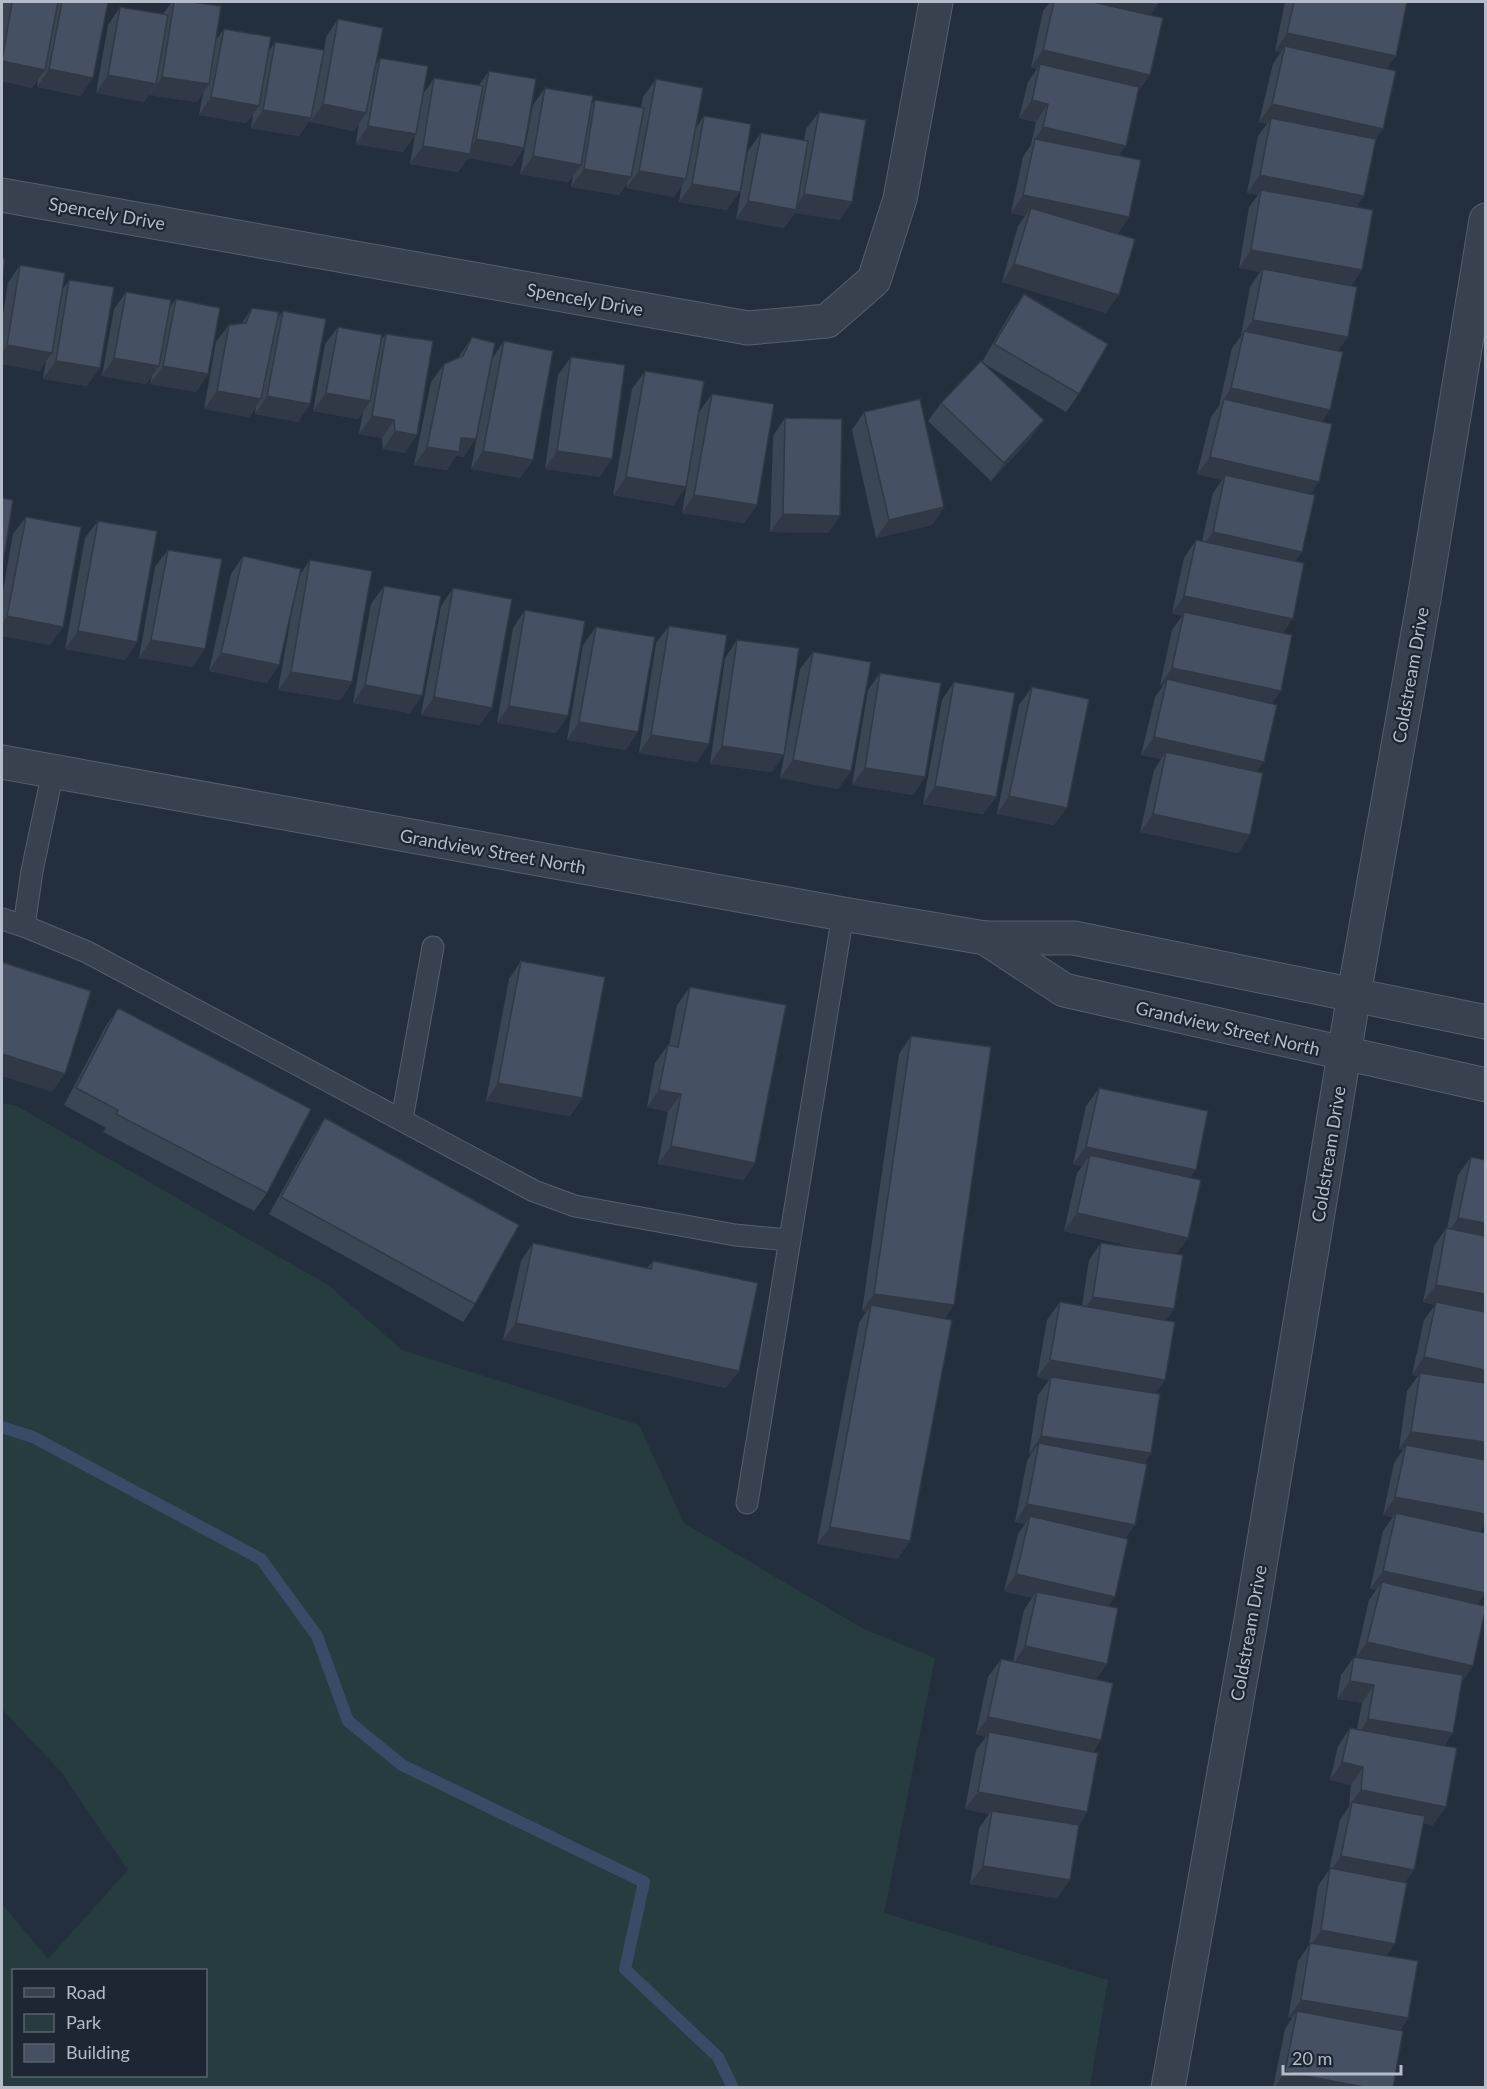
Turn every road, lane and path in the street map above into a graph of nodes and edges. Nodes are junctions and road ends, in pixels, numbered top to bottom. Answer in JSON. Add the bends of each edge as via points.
{"nodes":[{"id":1,"x":936,"y":2,"type":"edge"},
{"id":2,"x":2,"y":195,"type":"edge"},
{"id":3,"x":1485,"y":220,"type":"edge"},
{"id":4,"x":2,"y":762,"type":"edge"},
{"id":5,"x":53,"y":771,"type":"junction"},
{"id":6,"x":843,"y":914,"type":"junction"},
{"id":7,"x":2,"y":920,"type":"edge"},
{"id":8,"x":24,"y":926,"type":"junction"},
{"id":9,"x":984,"y":938,"type":"junction"},
{"id":10,"x":434,"y":947,"type":"dead end"},
{"id":11,"x":1354,"y":994,"type":"junction"},
{"id":12,"x":1485,"y":1022,"type":"edge"},
{"id":13,"x":1345,"y":1054,"type":"junction"},
{"id":14,"x":1485,"y":1085,"type":"edge"},
{"id":15,"x":402,"y":1119,"type":"junction"},
{"id":16,"x":789,"y":1240,"type":"junction"},
{"id":17,"x":747,"y":1503,"type":"dead end"},
{"id":18,"x":1168,"y":2088,"type":"edge"}],
"edges":[{"from":1,"to":2,"type":"street","name":"Spencely Drive","via":[[900,199],[873,280],[827,321],[748,328]]},
{"from":3,"to":11,"type":"street","name":"Coldstream Drive"},
{"from":4,"to":5,"type":"street","name":"Grandview Street North"},
{"from":5,"to":6,"type":"street","name":"Grandview Street North"},
{"from":5,"to":8,"type":"lane"},
{"from":6,"to":9,"type":"street","name":"Grandview Street North"},
{"from":6,"to":16,"type":"lane"},
{"from":7,"to":8,"type":"lane"},
{"from":8,"to":15,"type":"lane","via":[[87,952]]},
{"from":9,"to":11,"type":"street","name":"Grandview Street North","via":[[1074,938]]},
{"from":9,"to":13,"type":"street","name":"Grandview Street North","via":[[1064,990]]},
{"from":10,"to":15,"type":"lane"},
{"from":11,"to":12,"type":"street","name":"Grandview Street North"},
{"from":11,"to":13,"type":"street","name":"Coldstream Drive"},
{"from":13,"to":14,"type":"street","name":"Grandview Street North"},
{"from":13,"to":18,"type":"street","name":"Coldstream Drive"},
{"from":15,"to":16,"type":"lane","via":[[534,1191],[575,1206],[735,1235]]},
{"from":16,"to":17,"type":"lane"}]}
